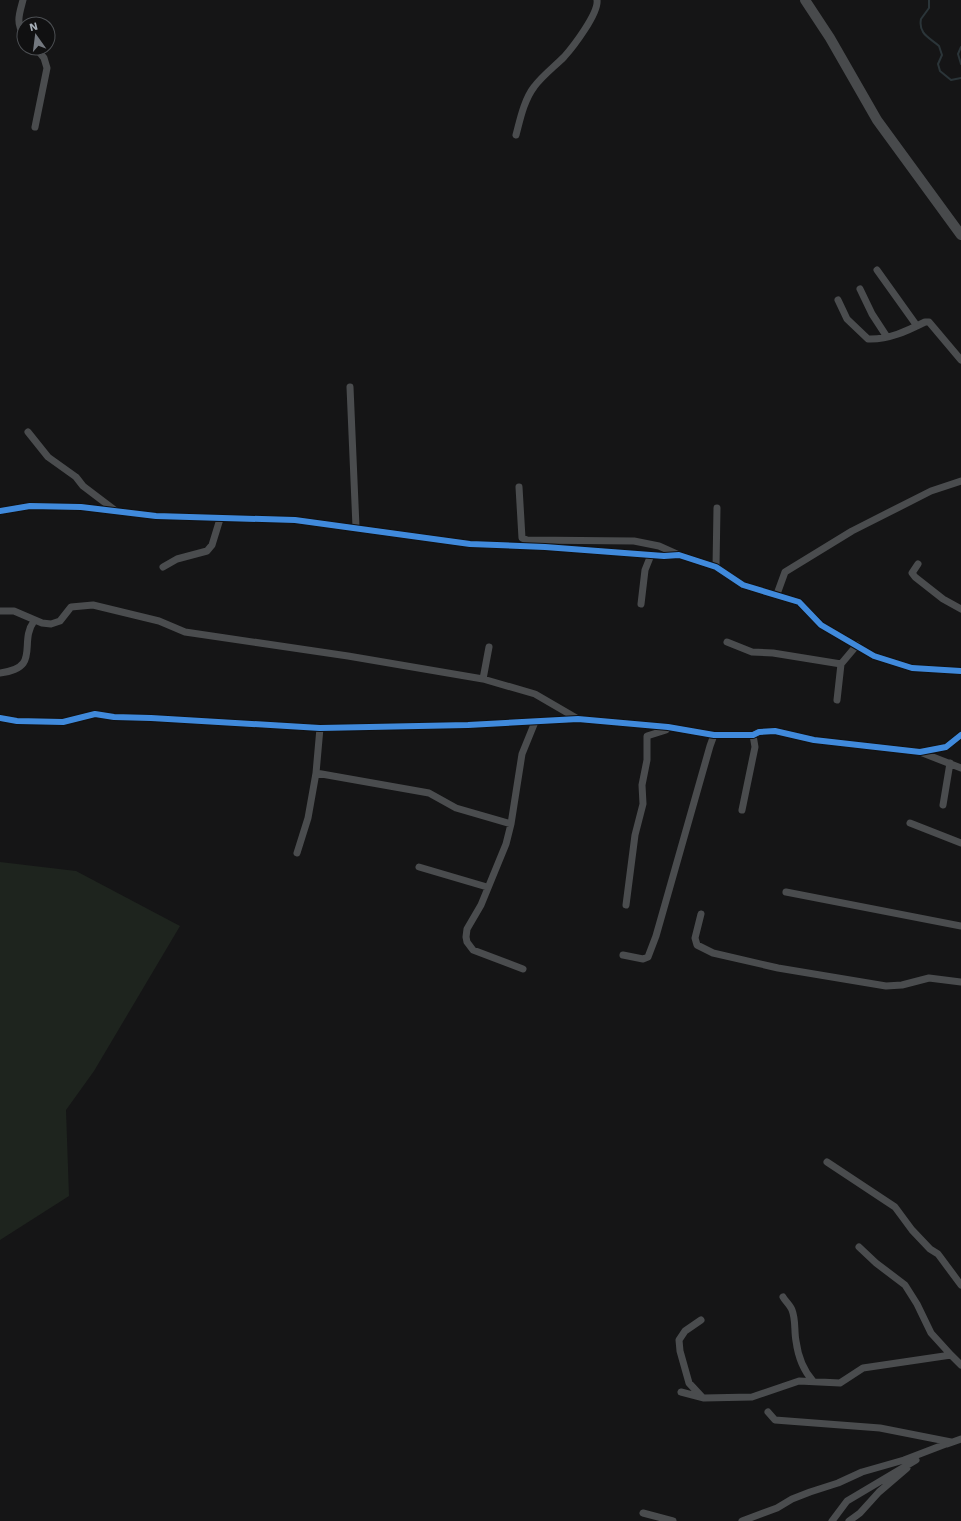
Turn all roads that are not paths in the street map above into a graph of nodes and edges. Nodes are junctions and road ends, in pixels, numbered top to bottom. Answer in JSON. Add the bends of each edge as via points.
{"nodes":[{"id":1,"x":23,"y":0,"type":"edge"},
{"id":2,"x":598,"y":0,"type":"edge"},
{"id":3,"x":806,"y":0,"type":"edge"},
{"id":4,"x":19,"y":16,"type":"edge"},
{"id":5,"x":42,"y":56,"type":"edge"},
{"id":6,"x":35,"y":127,"type":"dead end"},
{"id":7,"x":516,"y":136,"type":"dead end"},
{"id":8,"x":961,"y":234,"type":"edge"},
{"id":9,"x":877,"y":270,"type":"dead end"},
{"id":10,"x":860,"y":289,"type":"dead end"},
{"id":11,"x":838,"y":300,"type":"dead end"},
{"id":12,"x":917,"y":326,"type":"junction"},
{"id":13,"x":887,"y":337,"type":"junction"},
{"id":14,"x":961,"y":360,"type":"edge"},
{"id":15,"x":350,"y":387,"type":"dead end"},
{"id":16,"x":28,"y":432,"type":"dead end"},
{"id":17,"x":961,"y":481,"type":"edge"},
{"id":18,"x":518,"y":487,"type":"dead end"},
{"id":19,"x":717,"y":508,"type":"dead end"},
{"id":20,"x":0,"y":511,"type":"edge"},
{"id":21,"x":116,"y":511,"type":"junction"},
{"id":22,"x":220,"y":519,"type":"junction"},
{"id":23,"x":356,"y":527,"type":"junction"},
{"id":24,"x":558,"y":540,"type":"junction"},
{"id":25,"x":545,"y":547,"type":"junction"},
{"id":26,"x":652,"y":555,"type":"junction"},
{"id":27,"x":679,"y":555,"type":"junction"},
{"id":28,"x":918,"y":564,"type":"dead end"},
{"id":29,"x":163,"y":567,"type":"dead end"},
{"id":30,"x":716,"y":567,"type":"junction"},
{"id":31,"x":777,"y":594,"type":"junction"},
{"id":32,"x":641,"y":604,"type":"dead end"},
{"id":33,"x":961,"y":609,"type":"edge"},
{"id":34,"x":0,"y":611,"type":"edge"},
{"id":35,"x":34,"y":621,"type":"junction"},
{"id":36,"x":727,"y":642,"type":"dead end"},
{"id":37,"x":857,"y":645,"type":"junction"},
{"id":38,"x":488,"y":647,"type":"dead end"},
{"id":39,"x":841,"y":664,"type":"junction"},
{"id":40,"x":961,"y":671,"type":"edge"},
{"id":41,"x":0,"y":673,"type":"edge"},
{"id":42,"x":483,"y":679,"type":"junction"},
{"id":43,"x":837,"y":700,"type":"dead end"},
{"id":44,"x":0,"y":718,"type":"edge"},
{"id":45,"x":578,"y":719,"type":"junction"},
{"id":46,"x":535,"y":722,"type":"junction"},
{"id":47,"x":668,"y":727,"type":"junction"},
{"id":48,"x":320,"y":728,"type":"junction"},
{"id":49,"x":714,"y":735,"type":"junction"},
{"id":50,"x":961,"y":735,"type":"edge"},
{"id":51,"x":753,"y":736,"type":"junction"},
{"id":52,"x":920,"y":752,"type":"junction"},
{"id":53,"x":950,"y":763,"type":"junction"},
{"id":54,"x":961,"y":768,"type":"edge"},
{"id":55,"x":316,"y":774,"type":"junction"},
{"id":56,"x":943,"y":805,"type":"dead end"},
{"id":57,"x":742,"y":810,"type":"dead end"},
{"id":58,"x":910,"y":823,"type":"dead end"},
{"id":59,"x":511,"y":824,"type":"junction"},
{"id":60,"x":961,"y":843,"type":"edge"},
{"id":61,"x":297,"y":853,"type":"dead end"},
{"id":62,"x":419,"y":867,"type":"dead end"},
{"id":63,"x":487,"y":887,"type":"junction"},
{"id":64,"x":786,"y":892,"type":"dead end"},
{"id":65,"x":626,"y":905,"type":"dead end"},
{"id":66,"x":701,"y":914,"type":"dead end"},
{"id":67,"x":961,"y":926,"type":"edge"},
{"id":68,"x":623,"y":955,"type":"dead end"},
{"id":69,"x":523,"y":969,"type":"dead end"},
{"id":70,"x":961,"y":982,"type":"edge"},
{"id":71,"x":827,"y":1162,"type":"dead end"},
{"id":72,"x":859,"y":1247,"type":"dead end"},
{"id":73,"x":961,"y":1285,"type":"edge"},
{"id":74,"x":782,"y":1297,"type":"dead end"},
{"id":75,"x":701,"y":1320,"type":"dead end"},
{"id":76,"x":951,"y":1355,"type":"junction"},
{"id":77,"x":961,"y":1365,"type":"edge"},
{"id":78,"x":813,"y":1381,"type":"junction"},
{"id":79,"x":680,"y":1392,"type":"dead end"},
{"id":80,"x":702,"y":1397,"type":"junction"},
{"id":81,"x":768,"y":1412,"type":"dead end"},
{"id":82,"x":961,"y":1438,"type":"edge"},
{"id":83,"x":951,"y":1442,"type":"junction"},
{"id":84,"x":914,"y":1461,"type":"junction"},
{"id":85,"x":642,"y":1513,"type":"dead end"},
{"id":86,"x":673,"y":1521,"type":"edge"},
{"id":87,"x":742,"y":1521,"type":"edge"},
{"id":88,"x":832,"y":1521,"type":"edge"},
{"id":89,"x":849,"y":1521,"type":"edge"}],
"edges":[{"from":1,"to":4,"type":"street"},
{"from":2,"to":7,"type":"street","via":[[598,6],[565,56],[533,88],[521,114]]},
{"from":3,"to":8,"type":"main road","via":[[877,120]]},
{"from":5,"to":6,"type":"street","via":[[47,68]]},
{"from":9,"to":12,"type":"street"},
{"from":10,"to":13,"type":"street"},
{"from":11,"to":13,"type":"street","via":[[847,319],[863,335],[873,339]]},
{"from":12,"to":13,"type":"street"},
{"from":12,"to":14,"type":"street","via":[[930,322]]},
{"from":15,"to":23,"type":"street"},
{"from":16,"to":21,"type":"street","via":[[48,457]]},
{"from":17,"to":31,"type":"street","via":[[931,491],[852,532],[785,572]]},
{"from":18,"to":24,"type":"street","via":[[522,538]]},
{"from":19,"to":30,"type":"street"},
{"from":20,"to":21,"type":"street","via":[[30,506]]},
{"from":21,"to":22,"type":"street"},
{"from":22,"to":23,"type":"street","via":[[295,520]]},
{"from":22,"to":29,"type":"street","via":[[212,545],[207,551],[177,559]]},
{"from":23,"to":25,"type":"street","via":[[470,544]]},
{"from":24,"to":25,"type":"street"},
{"from":24,"to":27,"type":"street","via":[[634,541],[659,546]]},
{"from":25,"to":26,"type":"street"},
{"from":26,"to":27,"type":"street"},
{"from":26,"to":32,"type":"street","via":[[645,570]]},
{"from":27,"to":30,"type":"street"},
{"from":28,"to":33,"type":"street","via":[[912,573],[943,599]]},
{"from":30,"to":31,"type":"street","via":[[743,585]]},
{"from":31,"to":37,"type":"street","via":[[799,602],[821,625]]},
{"from":34,"to":35,"type":"street","via":[[14,611]]},
{"from":35,"to":41,"type":"street","via":[[28,628],[27,656],[22,665],[14,671]]},
{"from":35,"to":42,"type":"street","via":[[51,624],[60,621],[71,606],[93,605],[159,622],[185,632]]},
{"from":36,"to":39,"type":"street","via":[[752,652]]},
{"from":37,"to":39,"type":"street"},
{"from":37,"to":40,"type":"street","via":[[874,656],[912,668]]},
{"from":38,"to":42,"type":"street"},
{"from":39,"to":43,"type":"street"},
{"from":42,"to":45,"type":"street","via":[[535,694]]},
{"from":44,"to":48,"type":"street","via":[[63,722],[95,714]]},
{"from":45,"to":46,"type":"street"},
{"from":45,"to":47,"type":"street"},
{"from":46,"to":48,"type":"street"},
{"from":46,"to":59,"type":"street","via":[[522,754]]},
{"from":47,"to":49,"type":"street"},
{"from":47,"to":65,"type":"street","via":[[647,736],[648,760],[642,785],[642,804],[635,835]]},
{"from":48,"to":55,"type":"street"},
{"from":49,"to":51,"type":"street"},
{"from":49,"to":68,"type":"street","via":[[648,957],[643,959]]},
{"from":50,"to":52,"type":"street","via":[[946,747]]},
{"from":51,"to":52,"type":"street","via":[[759,732],[775,731],[814,740]]},
{"from":51,"to":57,"type":"street","via":[[755,747]]},
{"from":52,"to":53,"type":"street"},
{"from":53,"to":54,"type":"street"},
{"from":53,"to":56,"type":"street"},
{"from":55,"to":59,"type":"street","via":[[429,793],[456,808]]},
{"from":55,"to":61,"type":"street","via":[[309,812]]},
{"from":58,"to":60,"type":"street"},
{"from":59,"to":63,"type":"street","via":[[506,844]]},
{"from":62,"to":63,"type":"street"},
{"from":63,"to":69,"type":"street","via":[[467,928],[467,942],[472,950]]},
{"from":64,"to":67,"type":"street"},
{"from":66,"to":70,"type":"street","via":[[695,938],[697,945],[714,953],[778,968],[886,986],[929,978]]},
{"from":71,"to":73,"type":"street","via":[[895,1207],[912,1230],[938,1254]]},
{"from":72,"to":76,"type":"street","via":[[905,1285],[931,1333]]},
{"from":74,"to":78,"type":"street","via":[[792,1309],[801,1360],[805,1372]]},
{"from":75,"to":80,"type":"street","via":[[679,1340],[689,1383]]},
{"from":76,"to":77,"type":"street"},
{"from":76,"to":78,"type":"street","via":[[863,1368],[840,1383]]},
{"from":78,"to":80,"type":"street","via":[[799,1381],[752,1397]]},
{"from":79,"to":80,"type":"street"},
{"from":81,"to":83,"type":"street","via":[[775,1420],[880,1428]]},
{"from":82,"to":83,"type":"street"},
{"from":83,"to":84,"type":"street"},
{"from":83,"to":87,"type":"street","via":[[904,1460],[862,1472],[838,1484],[810,1492]]},
{"from":84,"to":88,"type":"street","via":[[848,1501]]},
{"from":84,"to":89,"type":"street"},
{"from":85,"to":86,"type":"street"}]}
